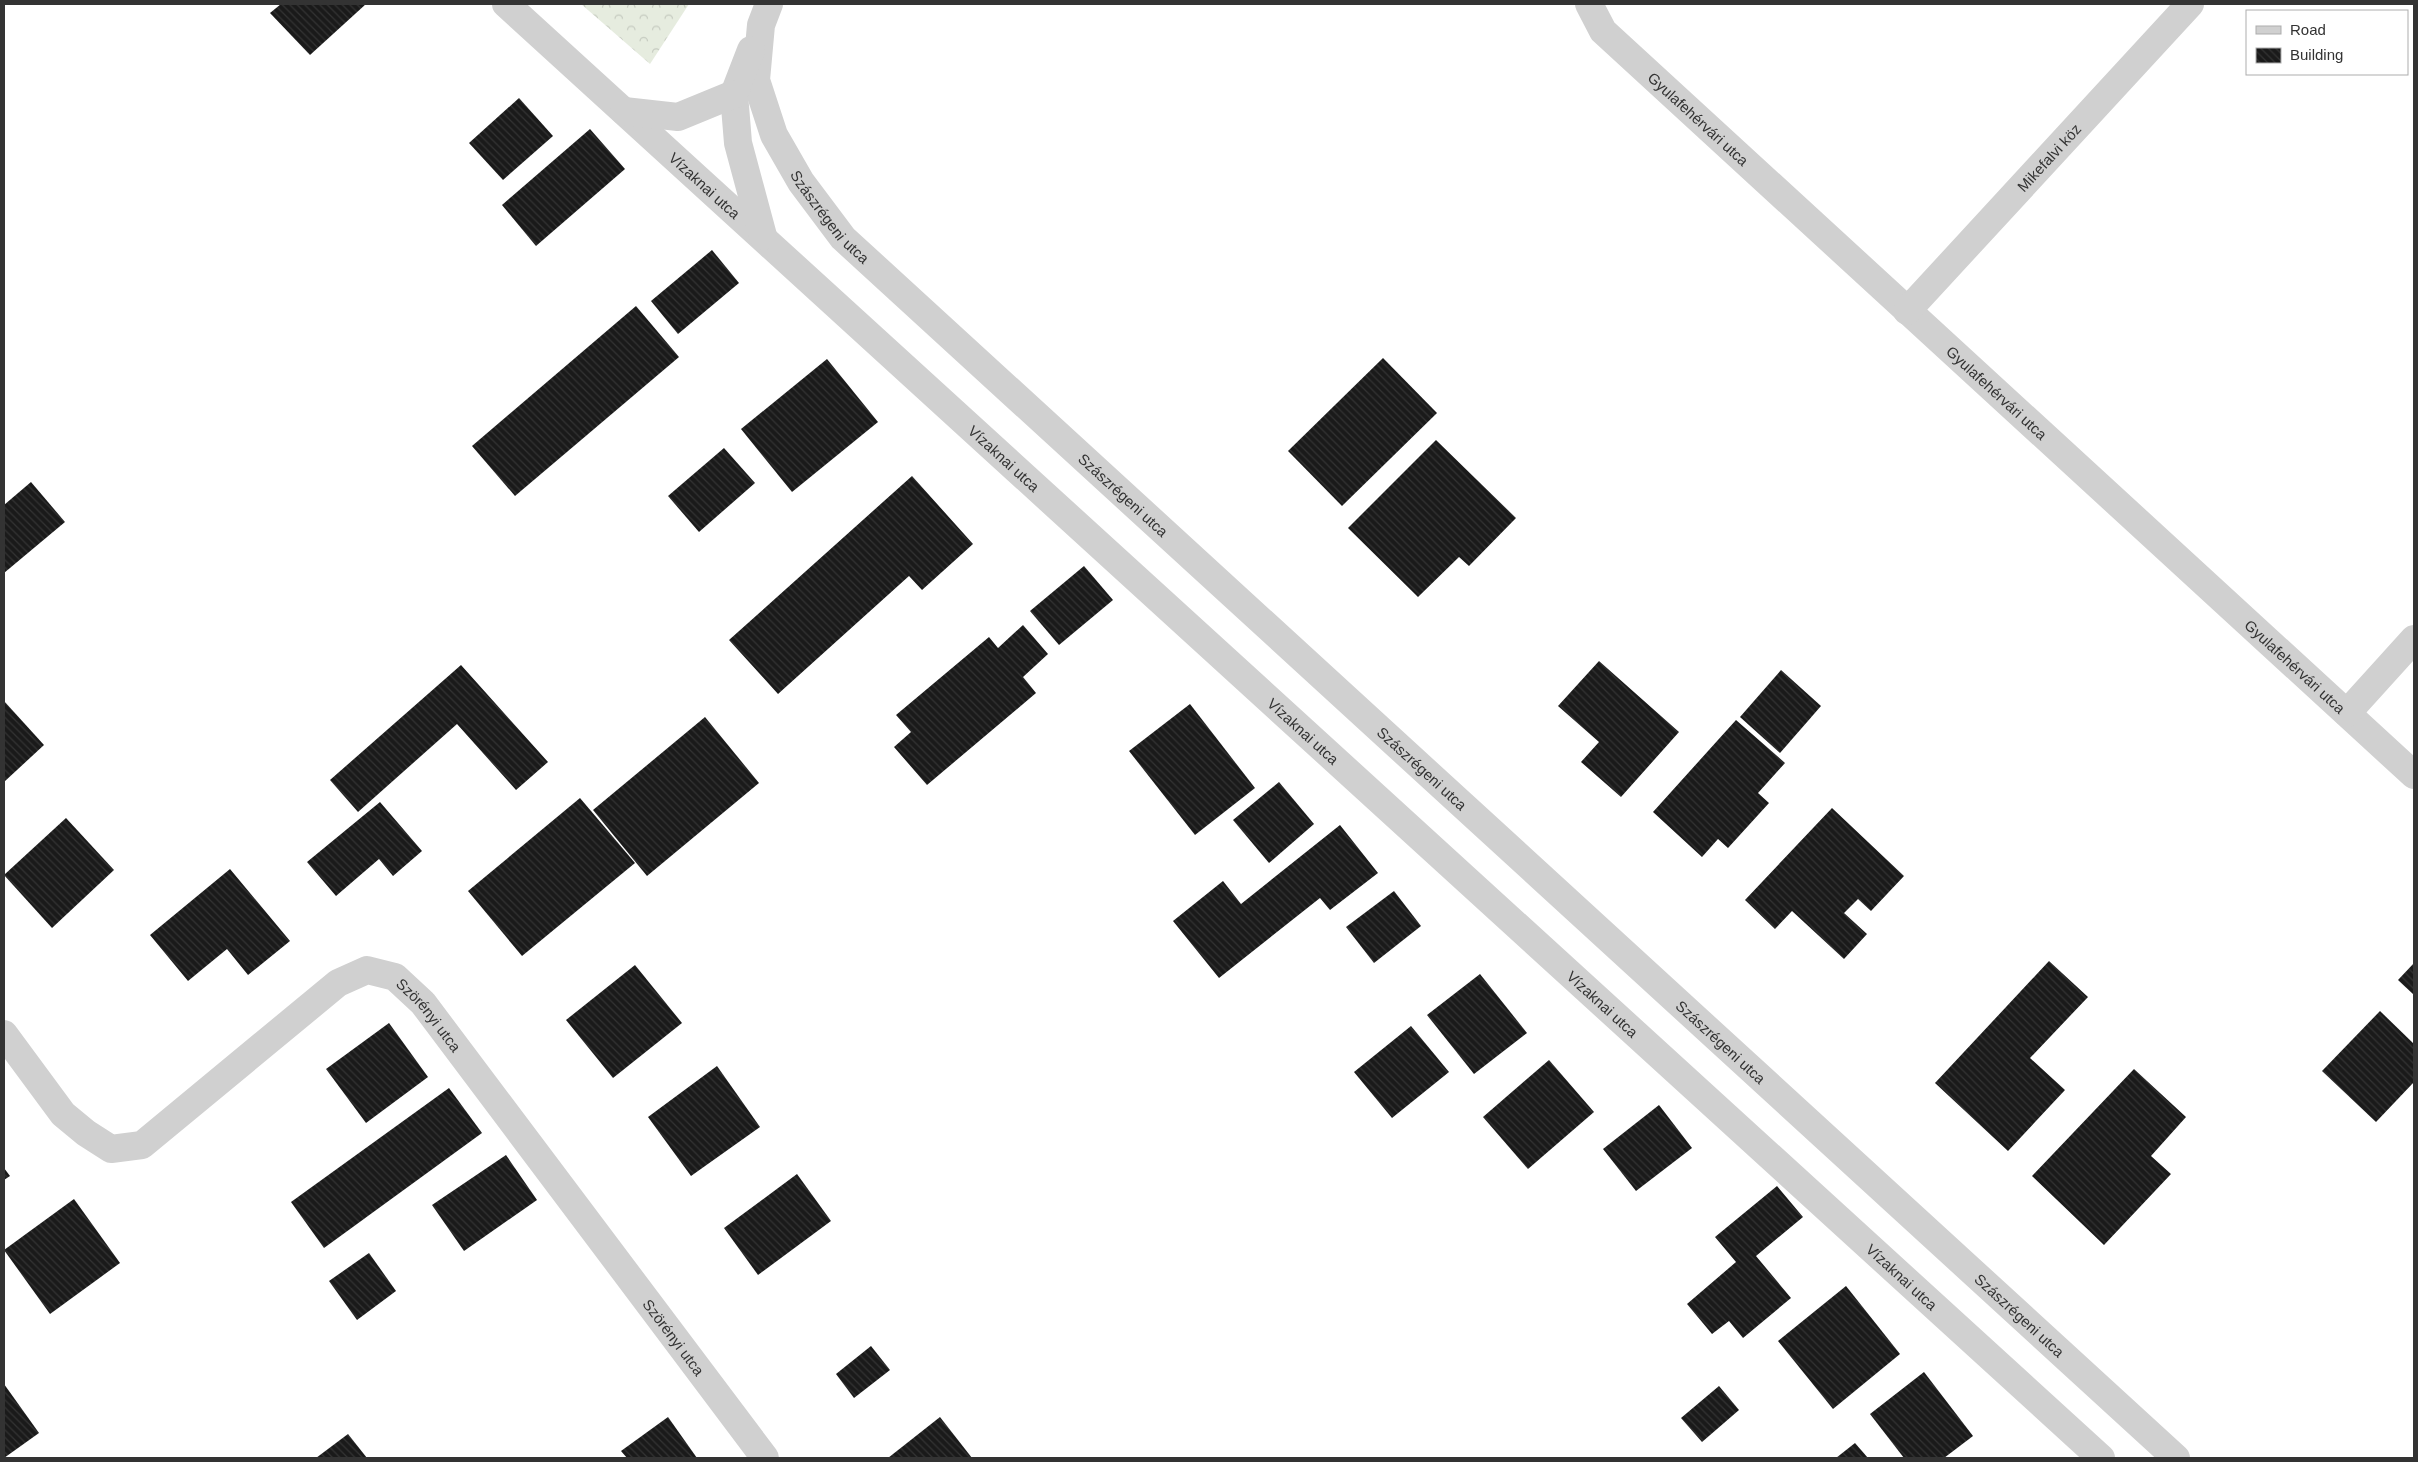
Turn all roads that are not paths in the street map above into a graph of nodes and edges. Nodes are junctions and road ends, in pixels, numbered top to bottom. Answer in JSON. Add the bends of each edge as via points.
{"nodes":[{"id":1,"x":506,"y":4,"type":"edge"},
{"id":2,"x":1589,"y":4,"type":"edge"},
{"id":3,"x":2190,"y":4,"type":"edge"},
{"id":4,"x":765,"y":15,"type":"edge"},
{"id":5,"x":734,"y":94,"type":"junction"},
{"id":6,"x":624,"y":111,"type":"junction"},
{"id":7,"x":763,"y":236,"type":"junction"},
{"id":8,"x":1907,"y":311,"type":"junction"},
{"id":9,"x":2414,"y":639,"type":"edge"},
{"id":10,"x":2347,"y":713,"type":"junction"},
{"id":11,"x":2414,"y":774,"type":"edge"},
{"id":12,"x":4,"y":1034,"type":"edge"},
{"id":13,"x":765,"y":1458,"type":"edge"},
{"id":14,"x":2101,"y":1458,"type":"edge"},
{"id":15,"x":2176,"y":1458,"type":"edge"}],
"edges":[{"from":1,"to":6,"type":"street","name":"Vízaknai utca"},
{"from":2,"to":8,"type":"street","name":"Gyulafehérvári utca","via":[[1603,31]]},
{"from":3,"to":8,"type":"street","name":"Mikefalvi köz"},
{"from":4,"to":5,"type":"street","name":"Szászrégeni utca"},
{"from":4,"to":15,"type":"street","name":"Szászrégeni utca","via":[[756,80],[774,135],[802,182],[842,238]]},
{"from":5,"to":6,"type":"street","via":[[678,117]]},
{"from":5,"to":7,"type":"street","name":"Szászrégeni utca","via":[[738,143]]},
{"from":6,"to":7,"type":"street","name":"Vízaknai utca"},
{"from":7,"to":14,"type":"street","name":"Vízaknai utca"},
{"from":8,"to":10,"type":"street","name":"Gyulafehérvári utca"},
{"from":9,"to":10,"type":"street"},
{"from":10,"to":11,"type":"street","name":"Gyulafehérvári utca"},
{"from":12,"to":13,"type":"street","name":"Szörényi utca","via":[[63,1114],[86,1133],[111,1149],[142,1145],[338,983],[367,970],[395,977],[423,1003]]}]}
